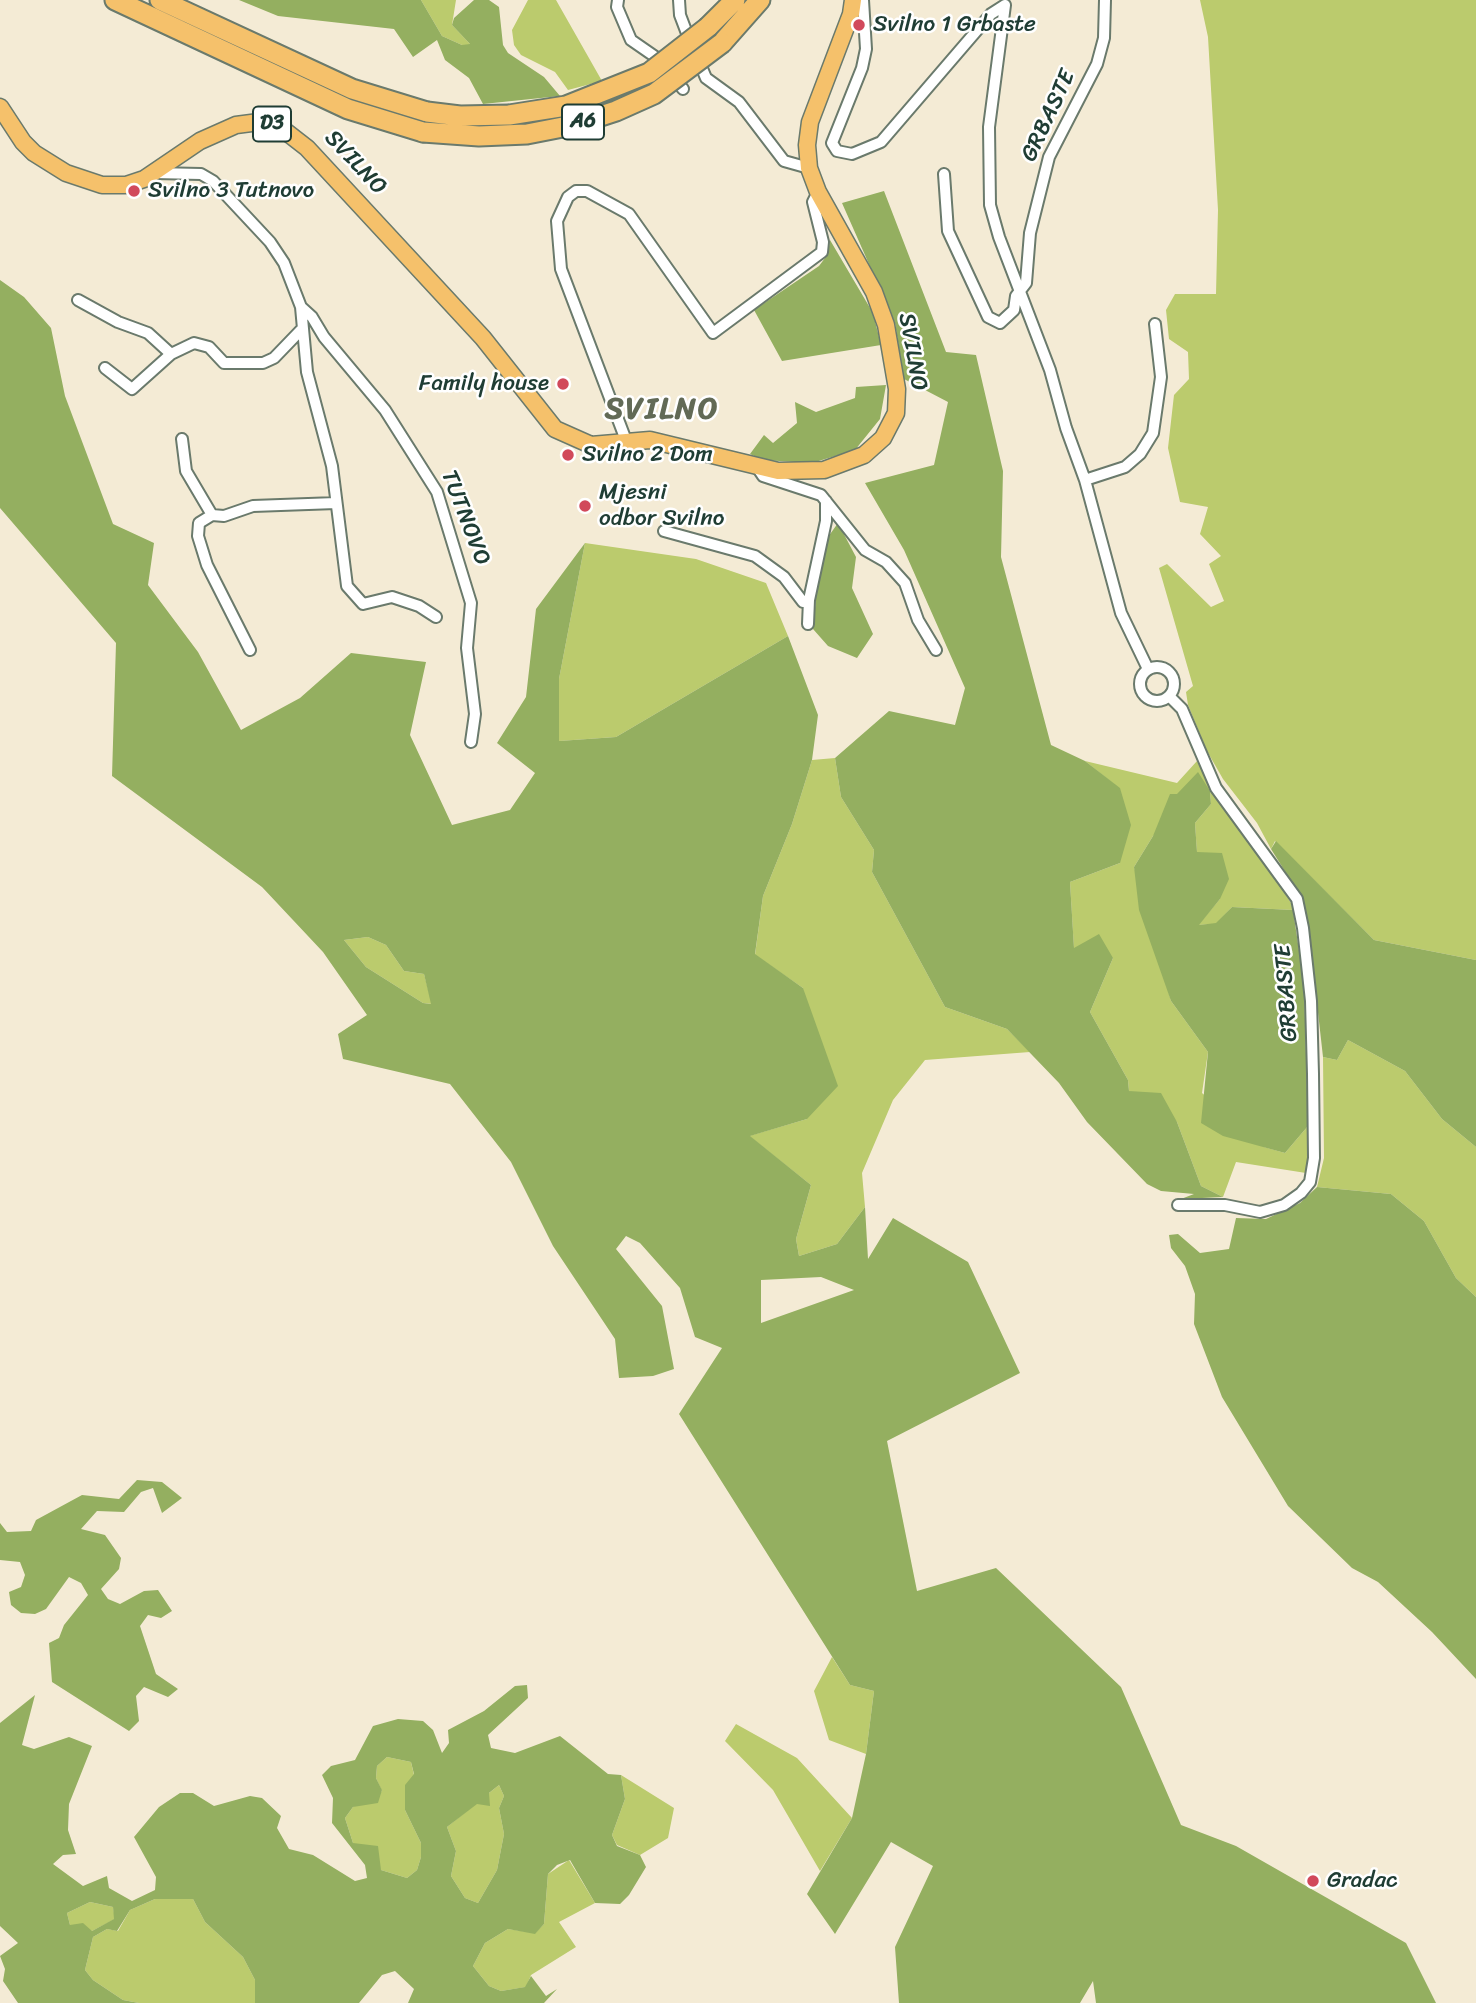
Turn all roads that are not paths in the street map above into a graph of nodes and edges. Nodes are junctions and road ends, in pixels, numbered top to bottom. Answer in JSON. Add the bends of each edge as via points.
{"nodes":[{"id":1,"x":116,"y":0,"type":"edge"},
{"id":2,"x":160,"y":0,"type":"edge"},
{"id":3,"x":618,"y":0,"type":"edge"},
{"id":4,"x":679,"y":0,"type":"edge"},
{"id":5,"x":735,"y":0,"type":"edge"},
{"id":6,"x":760,"y":0,"type":"edge"},
{"id":7,"x":853,"y":0,"type":"edge"},
{"id":8,"x":863,"y":0,"type":"edge"},
{"id":9,"x":1104,"y":0,"type":"edge"},
{"id":10,"x":1005,"y":2,"type":"edge"},
{"id":11,"x":683,"y":89,"type":"dead end"},
{"id":12,"x":0,"y":107,"type":"edge"},
{"id":13,"x":809,"y":168,"type":"junction"},
{"id":14,"x":154,"y":173,"type":"junction"},
{"id":15,"x":944,"y":174,"type":"dead end"},
{"id":16,"x":818,"y":192,"type":"junction"},
{"id":17,"x":1021,"y":290,"type":"junction"},
{"id":18,"x":78,"y":300,"type":"dead end"},
{"id":19,"x":301,"y":307,"type":"junction"},
{"id":20,"x":1155,"y":324,"type":"dead end"},
{"id":21,"x":301,"y":330,"type":"junction"},
{"id":22,"x":171,"y":354,"type":"junction"},
{"id":23,"x":106,"y":368,"type":"dead end"},
{"id":24,"x":182,"y":439,"type":"dead end"},
{"id":25,"x":626,"y":443,"type":"junction"},
{"id":26,"x":757,"y":467,"type":"junction"},
{"id":27,"x":1085,"y":480,"type":"junction"},
{"id":28,"x":826,"y":501,"type":"junction"},
{"id":29,"x":336,"y":503,"type":"junction"},
{"id":30,"x":212,"y":515,"type":"junction"},
{"id":31,"x":664,"y":531,"type":"dead end"},
{"id":32,"x":809,"y":600,"type":"junction"},
{"id":33,"x":436,"y":617,"type":"dead end"},
{"id":34,"x":808,"y":624,"type":"dead end"},
{"id":35,"x":250,"y":650,"type":"dead end"},
{"id":36,"x":936,"y":650,"type":"dead end"},
{"id":37,"x":1148,"y":669,"type":"junction"},
{"id":38,"x":1170,"y":696,"type":"junction"},
{"id":39,"x":471,"y":742,"type":"dead end"},
{"id":40,"x":1178,"y":1205,"type":"dead end"}],
"edges":[{"from":1,"to":6,"type":"highway","number":"A6","bridge":true,"via":[[348,109],[423,132],[479,136],[527,134],[573,125],[654,94],[722,43]]},
{"from":2,"to":5,"type":"highway","number":"A6","bridge":true,"via":[[352,89],[427,112],[460,116],[509,115],[566,106],[613,90],[649,72]]},
{"from":3,"to":11,"type":"street","via":[[631,40],[657,58]]},
{"from":4,"to":13,"type":"street","via":[[688,37],[706,78],[738,102],[785,161]]},
{"from":7,"to":13,"type":"main road","name":"SVILNO","number":"D3","via":[[810,122]]},
{"from":8,"to":10,"type":"street","name":"GRBASTE","via":[[866,36],[862,68],[832,143],[837,151],[852,154],[881,142]]},
{"from":9,"to":17,"type":"street","name":"GRBASTE","via":[[1102,47],[1049,157]]},
{"from":10,"to":17,"type":"street","name":"GRBASTE","via":[[989,127],[990,205]]},
{"from":12,"to":14,"type":"main road","name":"SVILNO","number":"D3","via":[[23,142],[66,173],[117,186]]},
{"from":13,"to":16,"type":"main road","name":"SVILNO","number":"D3"},
{"from":14,"to":19,"type":"street","name":"TUTNOVO","via":[[201,174],[225,192],[277,251]]},
{"from":14,"to":25,"type":"main road","name":"SVILNO","number":"D3","via":[[200,141],[236,125],[260,122],[280,127],[307,148],[483,338],[555,429],[592,445]]},
{"from":15,"to":17,"type":"street","name":"GRBASTE","via":[[948,232],[988,317],[1000,323],[1007,320]]},
{"from":16,"to":25,"type":"street","name":"SVILNO","via":[[813,202],[822,252],[713,333],[629,214],[587,191],[568,197],[558,221],[561,269]]},
{"from":16,"to":26,"type":"main road","name":"SVILNO","number":"D3","via":[[874,292],[886,325],[897,389],[896,413],[883,438],[864,455],[847,462],[800,472]]},
{"from":17,"to":27,"type":"street","name":"GRBASTE"},
{"from":18,"to":22,"type":"street","via":[[148,332]]},
{"from":19,"to":21,"type":"street","name":"TUTNOVO"},
{"from":19,"to":39,"type":"street","name":"TUTNOVO","via":[[379,400],[437,492],[471,603],[467,648],[475,714]]},
{"from":20,"to":27,"type":"street","via":[[1161,377],[1153,433],[1125,467]]},
{"from":21,"to":22,"type":"street","via":[[263,363],[224,363],[203,343]]},
{"from":21,"to":29,"type":"street","name":"TUTNOVO"},
{"from":22,"to":23,"type":"street","via":[[132,389]]},
{"from":24,"to":30,"type":"street","via":[[186,471]]},
{"from":25,"to":26,"type":"main road","name":"SVILNO","number":"D3","via":[[663,442]]},
{"from":26,"to":28,"type":"street","name":"SVILNO","via":[[763,476],[821,495]]},
{"from":27,"to":37,"type":"street","name":"GRBASTE","via":[[1121,612]]},
{"from":28,"to":32,"type":"street"},
{"from":28,"to":36,"type":"street","name":"SVILNO","via":[[864,550],[886,562],[905,583],[918,620]]},
{"from":29,"to":30,"type":"street","via":[[268,504]]},
{"from":29,"to":33,"type":"street","name":"TUTNOVO","via":[[343,536],[343,573],[357,598],[363,604],[392,597],[406,600]]},
{"from":30,"to":35,"type":"street","via":[[199,523],[202,550]]},
{"from":31,"to":32,"type":"street","via":[[755,556],[784,577],[803,601]]},
{"from":32,"to":34,"type":"street"},
{"from":37,"to":38,"type":"street","name":"GRBASTE","via":[[1159,667],[1169,672],[1174,687]]},
{"from":37,"to":38,"type":"street","name":"GRBASTE","via":[[1139,684],[1143,695],[1159,702]]},
{"from":38,"to":40,"type":"street","name":"GRBASTE","via":[[1182,709],[1216,788],[1297,899],[1311,1001],[1313,1074],[1314,1158],[1310,1182],[1301,1194],[1260,1212],[1224,1205]]}]}
